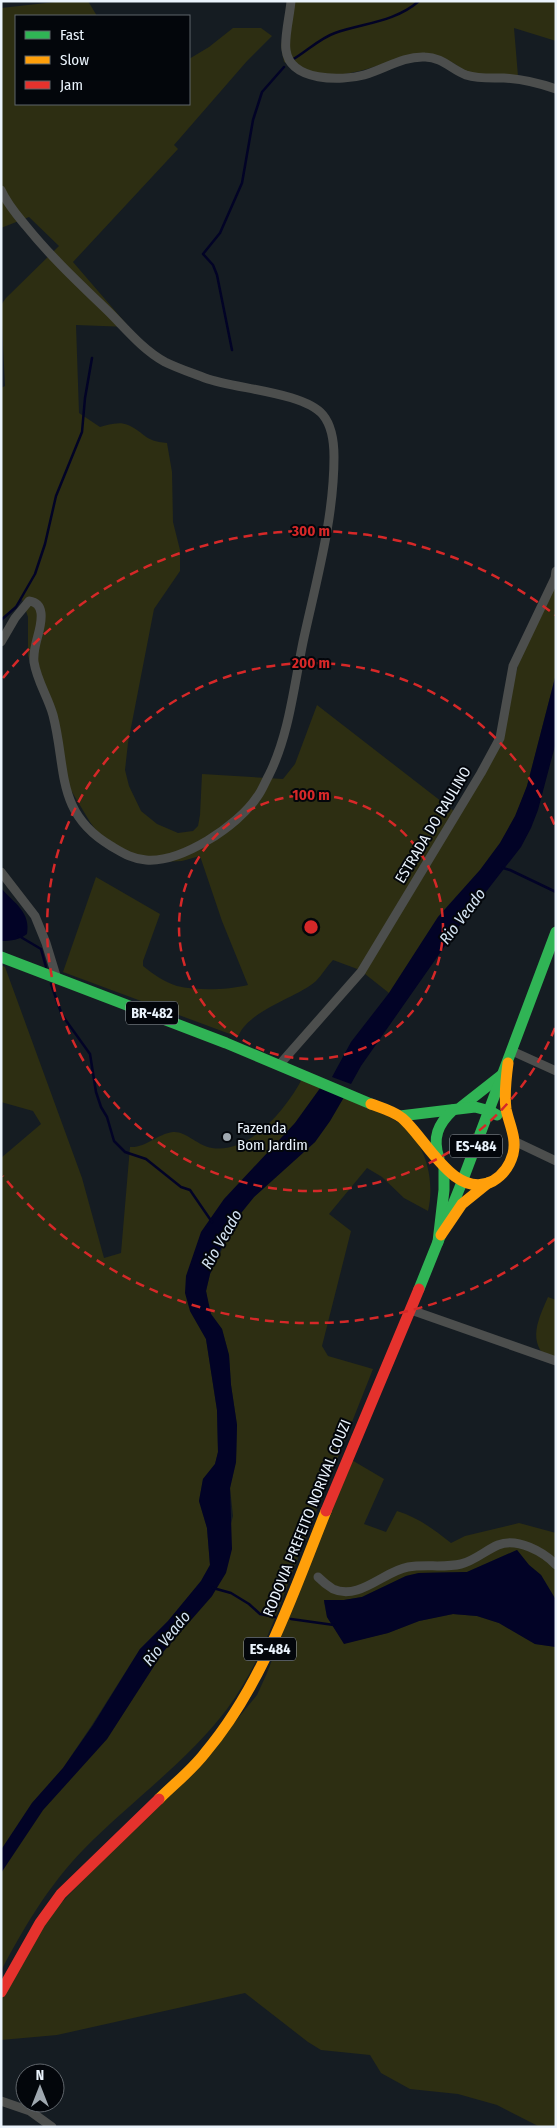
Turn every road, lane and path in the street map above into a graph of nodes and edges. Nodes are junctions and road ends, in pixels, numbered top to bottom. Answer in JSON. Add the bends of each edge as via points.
{"nodes":[{"id":1,"x":290,"y":1,"type":"edge"},
{"id":2,"x":556,"y":89,"type":"edge"},
{"id":3,"x":1,"y":190,"type":"edge"},
{"id":4,"x":556,"y":571,"type":"edge"},
{"id":5,"x":1,"y":642,"type":"edge"},
{"id":6,"x":1,"y":872,"type":"edge"},
{"id":7,"x":556,"y":932,"type":"edge"},
{"id":8,"x":1,"y":957,"type":"edge"},
{"id":9,"x":57,"y":979,"type":"junction"},
{"id":10,"x":512,"y":1050,"type":"junction"},
{"id":11,"x":508,"y":1063,"type":"junction"},
{"id":12,"x":280,"y":1064,"type":"junction"},
{"id":13,"x":556,"y":1071,"type":"edge"},
{"id":14,"x":503,"y":1074,"type":"junction"},
{"id":15,"x":457,"y":1109,"type":"junction"},
{"id":16,"x":490,"y":1110,"type":"junction"},
{"id":17,"x":400,"y":1116,"type":"junction"},
{"id":18,"x":513,"y":1139,"type":"junction"},
{"id":19,"x":556,"y":1161,"type":"edge"},
{"id":20,"x":442,"y":1164,"type":"junction"},
{"id":21,"x":462,"y":1182,"type":"junction"},
{"id":22,"x":488,"y":1183,"type":"junction"},
{"id":23,"x":440,"y":1239,"type":"junction"},
{"id":24,"x":411,"y":1310,"type":"junction"},
{"id":25,"x":556,"y":1361,"type":"edge"},
{"id":26,"x":556,"y":1565,"type":"edge"},
{"id":27,"x":318,"y":1577,"type":"dead end"},
{"id":28,"x":1,"y":1992,"type":"edge"},
{"id":29,"x":1,"y":2101,"type":"edge"},
{"id":30,"x":52,"y":2127,"type":"edge"}],
"edges":[{"from":1,"to":2,"type":"street","via":[[286,50],[290,62],[316,78],[364,75],[409,58],[427,57],[446,62],[465,75],[538,82]]},
{"from":3,"to":5,"type":"street","via":[[36,238],[140,343],[164,361],[209,380],[312,405],[325,417],[332,434],[334,456],[324,543],[284,735],[273,767],[256,798],[232,824],[206,841],[172,856],[148,860],[130,857],[97,838],[74,812],[61,770],[53,714],[34,661],[41,611],[38,604],[29,601]]},
{"from":4,"to":12,"type":"street","name":"ESTRADA DO RAULINO","via":[[513,666],[500,738],[481,773],[361,972]]},
{"from":6,"to":9,"type":"street","via":[[35,916]]},
{"from":7,"to":10,"type":"main road"},
{"from":8,"to":9,"type":"main road","number":"BR-482"},
{"from":9,"to":12,"type":"main road","number":"BR-482"},
{"from":10,"to":11,"type":"main road"},
{"from":10,"to":13,"type":"street"},
{"from":11,"to":14,"type":"main road","number":"ES-484"},
{"from":11,"to":18,"type":"main road","via":[[506,1098]]},
{"from":12,"to":17,"type":"main road","number":"BR-482"},
{"from":14,"to":15,"type":"main road"},
{"from":14,"to":16,"type":"main road","number":"ES-484"},
{"from":15,"to":16,"type":"main road","number":"BR-482","via":[[475,1107]]},
{"from":15,"to":17,"type":"main road","number":"BR-482"},
{"from":15,"to":20,"type":"main road","via":[[441,1121],[436,1135],[435,1147]]},
{"from":16,"to":18,"type":"main road","via":[[505,1123]]},
{"from":16,"to":21,"type":"main road","number":"ES-484"},
{"from":17,"to":20,"type":"main road","number":"BR-482","via":[[419,1133]]},
{"from":18,"to":19,"type":"street"},
{"from":18,"to":22,"type":"main road","via":[[513,1154],[508,1166]]},
{"from":20,"to":21,"type":"main road","number":"BR-482","via":[[448,1174]]},
{"from":20,"to":23,"type":"main road","via":[[444,1190]]},
{"from":21,"to":22,"type":"main road"},
{"from":21,"to":23,"type":"main road","number":"ES-484"},
{"from":22,"to":23,"type":"main road","via":[[462,1204]]},
{"from":23,"to":24,"type":"main road","name":"RODOVIA PREFEITO NORIVAL COUZI","number":"ES-484"},
{"from":24,"to":25,"type":"street"},
{"from":24,"to":28,"type":"main road","name":"RODOVIA PREFEITO NORIVAL COUZI","number":"ES-484","via":[[264,1664],[238,1709],[205,1754],[62,1894],[40,1923]]},
{"from":26,"to":27,"type":"street","via":[[547,1555],[532,1549],[518,1544],[500,1544],[462,1564],[405,1567],[366,1587],[347,1591],[333,1589]]},
{"from":29,"to":30,"type":"street","via":[[30,2111]]}]}
